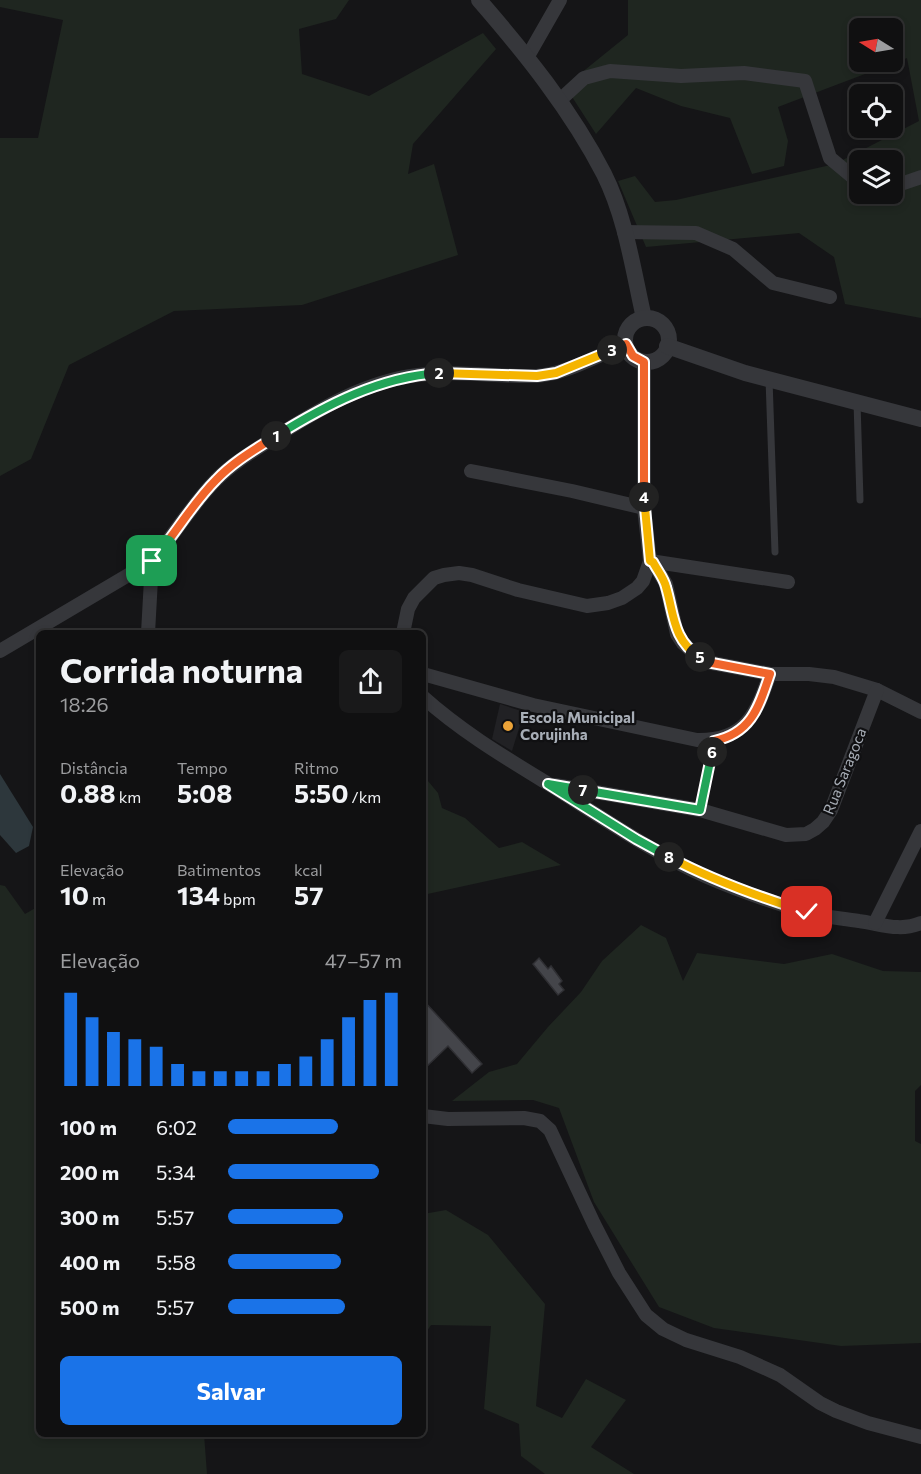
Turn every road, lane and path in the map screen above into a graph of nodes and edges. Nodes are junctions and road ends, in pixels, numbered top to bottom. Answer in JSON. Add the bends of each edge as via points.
{"nodes":[{"id":1,"x":478,"y":0,"type":"edge"},
{"id":2,"x":560,"y":0,"type":"edge"},
{"id":3,"x":528,"y":56,"type":"junction"},
{"id":4,"x":559,"y":101,"type":"junction"},
{"id":5,"x":849,"y":174,"type":"edge"},
{"id":6,"x":921,"y":177,"type":"edge"},
{"id":7,"x":903,"y":183,"type":"edge"},
{"id":8,"x":624,"y":232,"type":"junction"},
{"id":9,"x":830,"y":297,"type":"dead end"},
{"id":10,"x":644,"y":318,"type":"junction"},
{"id":11,"x":626,"y":344,"type":"junction"},
{"id":12,"x":667,"y":346,"type":"junction"},
{"id":13,"x":644,"y":362,"type":"junction"},
{"id":14,"x":769,"y":379,"type":"junction"},
{"id":15,"x":857,"y":402,"type":"junction"},
{"id":16,"x":921,"y":419,"type":"edge"},
{"id":17,"x":471,"y":471,"type":"dead end"},
{"id":18,"x":860,"y":500,"type":"dead end"},
{"id":19,"x":644,"y":508,"type":"junction"},
{"id":20,"x":775,"y":552,"type":"dead end"},
{"id":21,"x":152,"y":561,"type":"junction"},
{"id":22,"x":652,"y":561,"type":"junction"},
{"id":23,"x":788,"y":582,"type":"dead end"},
{"id":24,"x":148,"y":630,"type":"edge"},
{"id":25,"x":404,"y":630,"type":"edge"},
{"id":26,"x":0,"y":651,"type":"edge"},
{"id":27,"x":770,"y":674,"type":"junction"},
{"id":28,"x":426,"y":675,"type":"edge"},
{"id":29,"x":877,"y":690,"type":"junction"},
{"id":30,"x":426,"y":700,"type":"edge"},
{"id":31,"x":921,"y":712,"type":"edge"},
{"id":32,"x":714,"y":741,"type":"junction"},
{"id":33,"x":548,"y":784,"type":"junction"},
{"id":34,"x":700,"y":810,"type":"junction"},
{"id":35,"x":921,"y":831,"type":"edge"},
{"id":36,"x":875,"y":923,"type":"junction"},
{"id":37,"x":921,"y":923,"type":"edge"},
{"id":38,"x":426,"y":1116,"type":"edge"},
{"id":39,"x":921,"y":1437,"type":"edge"}],
"edges":[{"from":1,"to":3,"type":"street"},
{"from":2,"to":3,"type":"street"},
{"from":3,"to":4,"type":"street"},
{"from":4,"to":5,"type":"street","via":[[584,78],[610,71],[681,76],[744,73],[806,81],[830,158]]},
{"from":4,"to":8,"type":"street","via":[[604,174]]},
{"from":6,"to":7,"type":"street"},
{"from":8,"to":9,"type":"street","via":[[696,233],[733,249],[773,283]]},
{"from":8,"to":10,"type":"street"},
{"from":10,"to":11,"type":"street","via":[[628,329]]},
{"from":10,"to":12,"type":"street","via":[[665,327]]},
{"from":11,"to":13,"type":"street","via":[[633,356]]},
{"from":11,"to":21,"type":"street","via":[[556,373],[416,375],[354,394],[310,415],[238,460],[197,501]]},
{"from":12,"to":13,"type":"street","via":[[661,357]]},
{"from":12,"to":14,"type":"street"},
{"from":13,"to":19,"type":"street"},
{"from":14,"to":15,"type":"street"},
{"from":14,"to":20,"type":"lane"},
{"from":15,"to":16,"type":"street"},
{"from":15,"to":18,"type":"lane"},
{"from":17,"to":19,"type":"street"},
{"from":19,"to":22,"type":"street"},
{"from":21,"to":24,"type":"street"},
{"from":21,"to":26,"type":"street"},
{"from":22,"to":23,"type":"street"},
{"from":22,"to":25,"type":"street","via":[[637,588],[608,603],[587,606],[459,573],[444,574],[434,578],[414,598]]},
{"from":22,"to":27,"type":"street","via":[[666,584],[673,623],[683,643],[707,662]]},
{"from":27,"to":29,"type":"street","via":[[820,675]]},
{"from":27,"to":32,"type":"street","via":[[759,706],[746,724],[730,736]]},
{"from":28,"to":32,"type":"street","via":[[533,705]]},
{"from":29,"to":31,"type":"street"},
{"from":29,"to":34,"type":"street","name":"Rua Saragoca","via":[[831,810],[815,829],[806,834],[786,835]]},
{"from":30,"to":33,"type":"street","via":[[496,752]]},
{"from":32,"to":34,"type":"path"},
{"from":33,"to":34,"type":"street","name":"Rua Saragoca"},
{"from":33,"to":36,"type":"street","via":[[705,876],[807,912]]},
{"from":35,"to":36,"type":"street"},
{"from":36,"to":37,"type":"street","via":[[890,928]]},
{"from":38,"to":39,"type":"street","via":[[540,1121],[549,1130],[619,1273],[646,1315],[686,1340],[740,1357],[780,1376],[836,1411]]}]}
